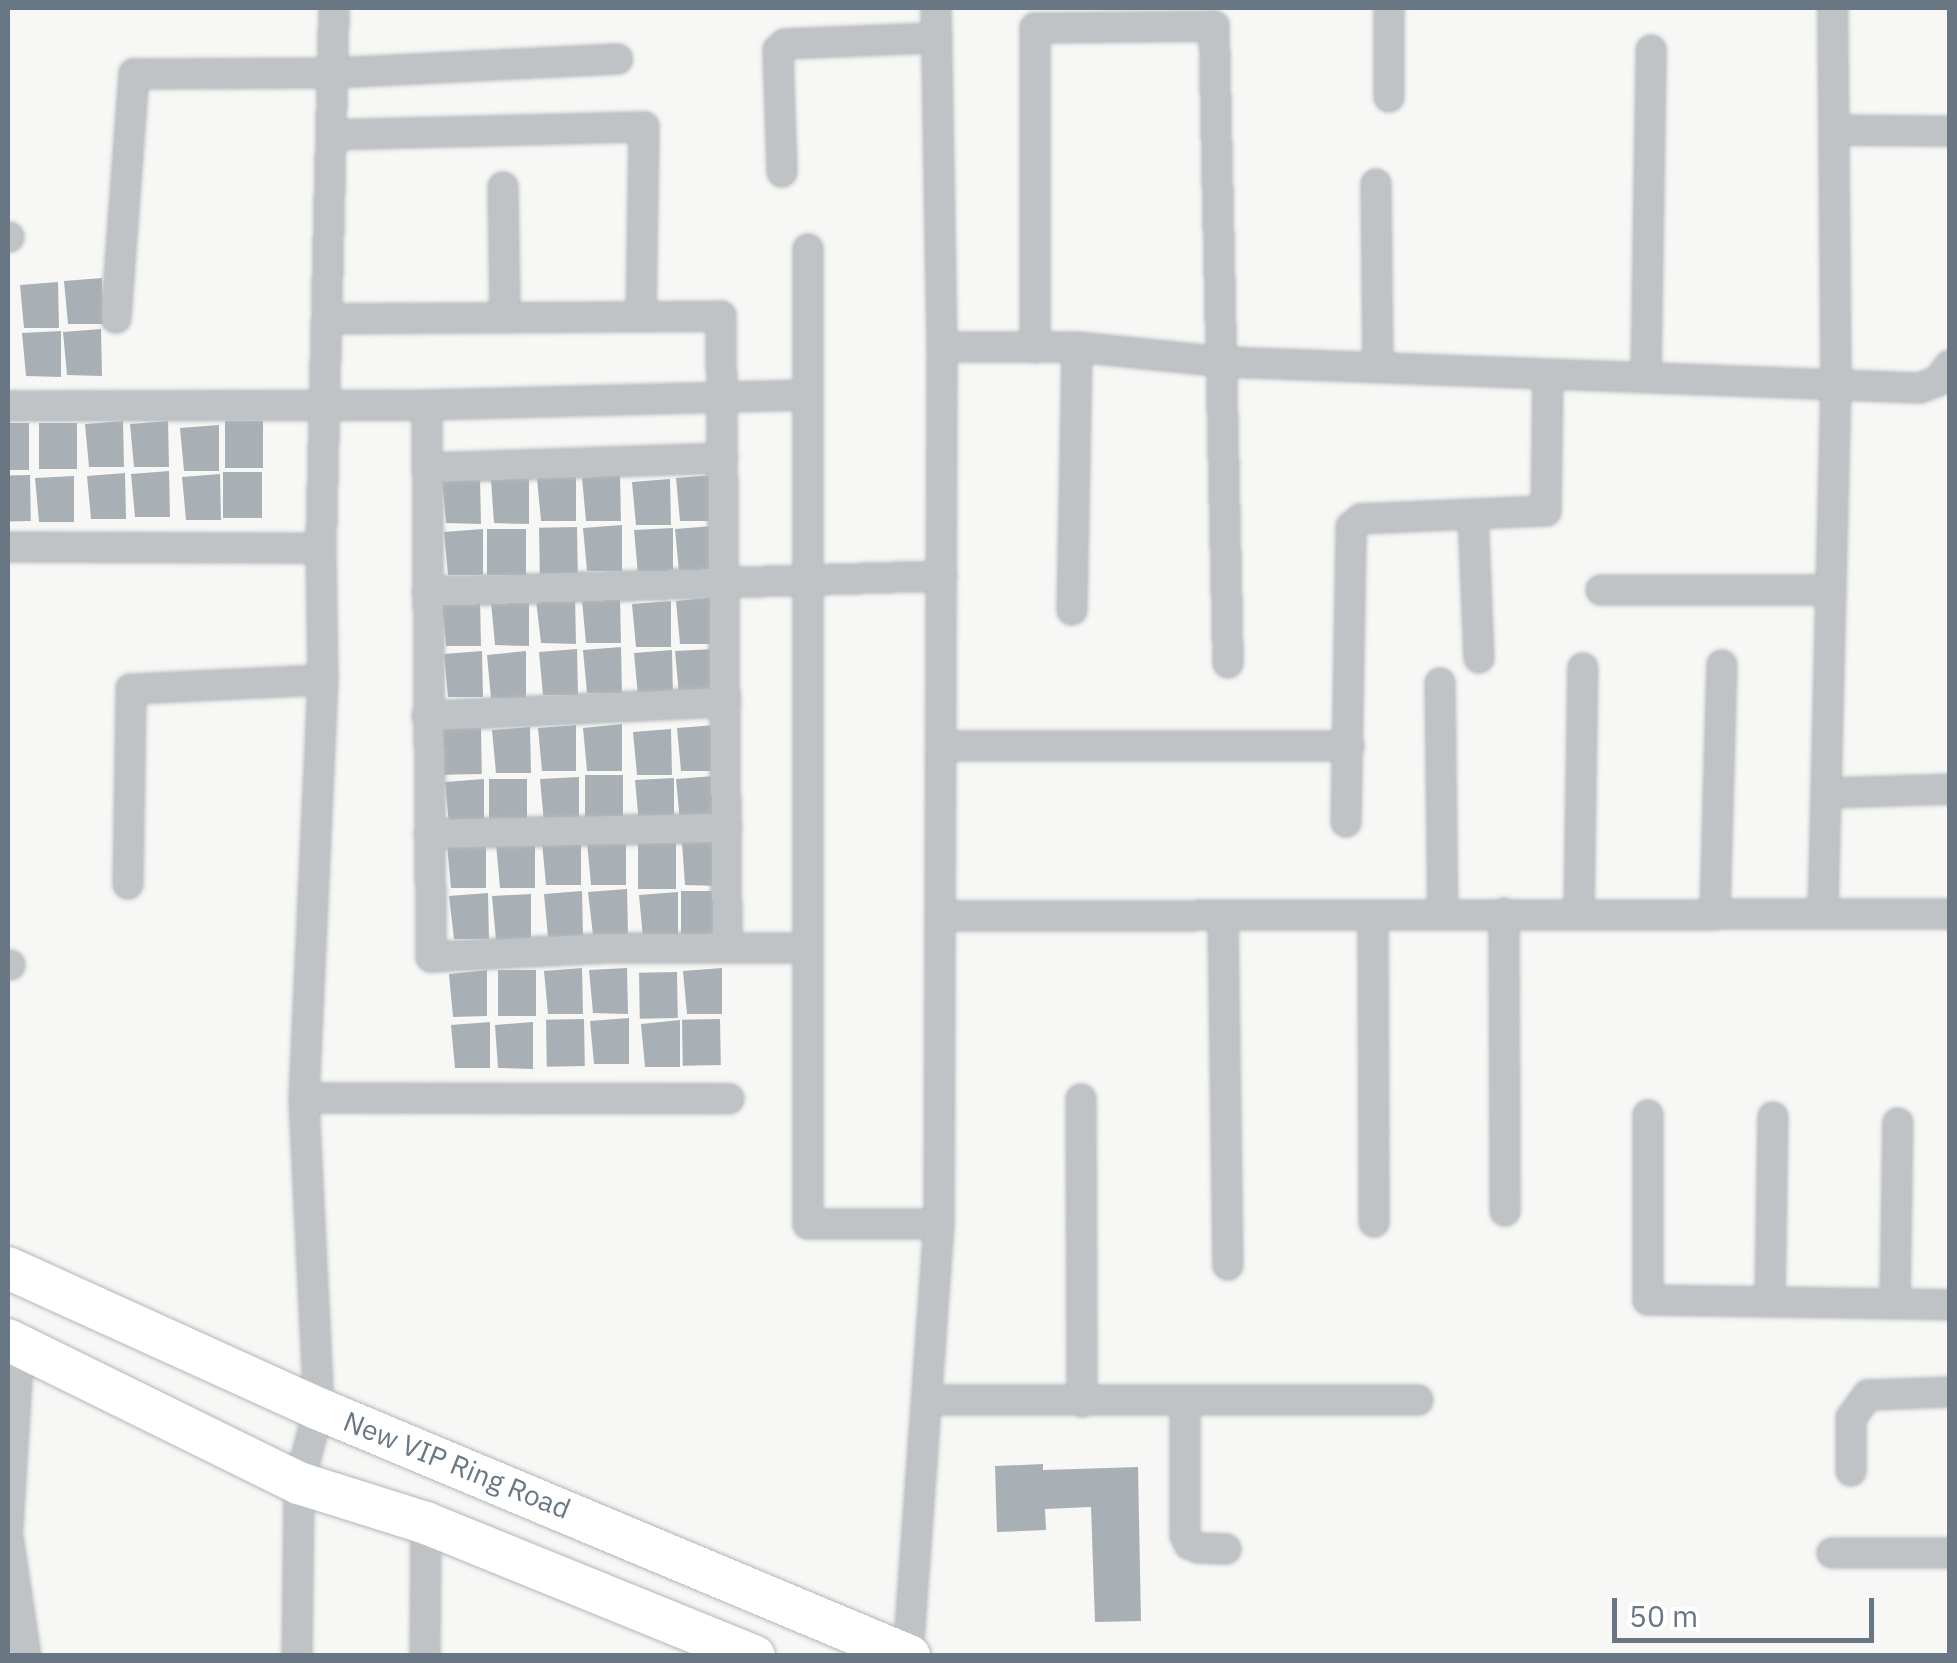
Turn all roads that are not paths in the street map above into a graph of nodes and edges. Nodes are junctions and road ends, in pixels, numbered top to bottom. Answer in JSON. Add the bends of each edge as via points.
{"nodes":[{"id":1,"x":334,"y":8,"type":"edge"},
{"id":2,"x":936,"y":8,"type":"edge"},
{"id":3,"x":1389,"y":8,"type":"edge"},
{"id":4,"x":1833,"y":8,"type":"edge"},
{"id":5,"x":937,"y":38,"type":"junction"},
{"id":6,"x":1651,"y":50,"type":"dead end"},
{"id":7,"x":618,"y":59,"type":"dead end"},
{"id":8,"x":333,"y":73,"type":"junction"},
{"id":9,"x":1389,"y":97,"type":"dead end"},
{"id":10,"x":1834,"y":130,"type":"junction"},
{"id":11,"x":1950,"y":131,"type":"edge"},
{"id":12,"x":332,"y":135,"type":"junction"},
{"id":13,"x":782,"y":172,"type":"dead end"},
{"id":14,"x":1376,"y":184,"type":"dead end"},
{"id":15,"x":503,"y":188,"type":"dead end"},
{"id":16,"x":808,"y":248,"type":"dead end"},
{"id":17,"x":641,"y":317,"type":"junction"},
{"id":18,"x":116,"y":318,"type":"dead end"},
{"id":19,"x":505,"y":318,"type":"junction"},
{"id":20,"x":327,"y":319,"type":"junction"},
{"id":21,"x":942,"y":346,"type":"junction"},
{"id":22,"x":1036,"y":348,"type":"junction"},
{"id":23,"x":1077,"y":348,"type":"junction"},
{"id":24,"x":1225,"y":362,"type":"junction"},
{"id":25,"x":1950,"y":365,"type":"edge"},
{"id":26,"x":1378,"y":367,"type":"junction"},
{"id":27,"x":1548,"y":374,"type":"junction"},
{"id":28,"x":1646,"y":377,"type":"junction"},
{"id":29,"x":1836,"y":383,"type":"junction"},
{"id":30,"x":808,"y":395,"type":"junction"},
{"id":31,"x":721,"y":397,"type":"junction"},
{"id":32,"x":8,"y":406,"type":"edge"},
{"id":33,"x":325,"y":406,"type":"junction"},
{"id":34,"x":427,"y":406,"type":"junction"},
{"id":35,"x":723,"y":458,"type":"junction"},
{"id":36,"x":428,"y":468,"type":"junction"},
{"id":37,"x":1473,"y":514,"type":"junction"},
{"id":38,"x":8,"y":546,"type":"edge"},
{"id":39,"x":321,"y":548,"type":"junction"},
{"id":40,"x":942,"y":576,"type":"junction"},
{"id":41,"x":808,"y":580,"type":"junction"},
{"id":42,"x":726,"y":582,"type":"junction"},
{"id":43,"x":1601,"y":590,"type":"dead end"},
{"id":44,"x":1831,"y":590,"type":"junction"},
{"id":45,"x":428,"y":592,"type":"junction"},
{"id":46,"x":1072,"y":610,"type":"dead end"},
{"id":47,"x":1479,"y":658,"type":"dead end"},
{"id":48,"x":1228,"y":663,"type":"dead end"},
{"id":49,"x":1722,"y":666,"type":"dead end"},
{"id":50,"x":1582,"y":668,"type":"dead end"},
{"id":51,"x":324,"y":680,"type":"junction"},
{"id":52,"x":1440,"y":683,"type":"dead end"},
{"id":53,"x":726,"y":702,"type":"junction"},
{"id":54,"x":428,"y":716,"type":"junction"},
{"id":55,"x":942,"y":746,"type":"junction"},
{"id":56,"x":1349,"y":746,"type":"junction"},
{"id":57,"x":1950,"y":789,"type":"edge"},
{"id":58,"x":1826,"y":793,"type":"junction"},
{"id":59,"x":1346,"y":822,"type":"dead end"},
{"id":60,"x":727,"y":828,"type":"junction"},
{"id":61,"x":429,"y":834,"type":"junction"},
{"id":62,"x":128,"y":884,"type":"dead end"},
{"id":63,"x":1715,"y":911,"type":"junction"},
{"id":64,"x":1579,"y":912,"type":"junction"},
{"id":65,"x":1443,"y":913,"type":"junction"},
{"id":66,"x":1223,"y":914,"type":"junction"},
{"id":67,"x":1504,"y":914,"type":"junction"},
{"id":68,"x":1823,"y":914,"type":"junction"},
{"id":69,"x":1950,"y":914,"type":"edge"},
{"id":70,"x":942,"y":916,"type":"junction"},
{"id":71,"x":1373,"y":916,"type":"junction"},
{"id":72,"x":727,"y":948,"type":"junction"},
{"id":73,"x":808,"y":948,"type":"junction"},
{"id":74,"x":304,"y":1098,"type":"junction"},
{"id":75,"x":1081,"y":1099,"type":"dead end"},
{"id":76,"x":729,"y":1100,"type":"dead end"},
{"id":77,"x":1648,"y":1115,"type":"dead end"},
{"id":78,"x":1772,"y":1116,"type":"dead end"},
{"id":79,"x":1898,"y":1123,"type":"dead end"},
{"id":80,"x":1504,"y":1211,"type":"dead end"},
{"id":81,"x":1374,"y":1222,"type":"dead end"},
{"id":82,"x":939,"y":1224,"type":"junction"},
{"id":83,"x":1228,"y":1265,"type":"dead end"},
{"id":84,"x":8,"y":1268,"type":"edge"},
{"id":85,"x":1770,"y":1301,"type":"junction"},
{"id":86,"x":1895,"y":1304,"type":"junction"},
{"id":87,"x":1950,"y":1305,"type":"edge"},
{"id":88,"x":13,"y":1343,"type":"edge"},
{"id":89,"x":1950,"y":1392,"type":"edge"},
{"id":90,"x":926,"y":1400,"type":"junction"},
{"id":91,"x":1418,"y":1400,"type":"dead end"},
{"id":92,"x":1185,"y":1401,"type":"junction"},
{"id":93,"x":1082,"y":1402,"type":"junction"},
{"id":94,"x":319,"y":1408,"type":"junction"},
{"id":95,"x":1851,"y":1471,"type":"dead end"},
{"id":96,"x":298,"y":1483,"type":"junction"},
{"id":97,"x":426,"y":1523,"type":"junction"},
{"id":98,"x":8,"y":1526,"type":"edge"},
{"id":99,"x":8,"y":1536,"type":"edge"},
{"id":100,"x":1226,"y":1549,"type":"dead end"},
{"id":101,"x":1950,"y":1553,"type":"edge"},
{"id":102,"x":1832,"y":1554,"type":"dead end"},
{"id":103,"x":909,"y":1655,"type":"edge"},
{"id":104,"x":26,"y":1656,"type":"edge"},
{"id":105,"x":297,"y":1656,"type":"edge"},
{"id":106,"x":425,"y":1656,"type":"edge"},
{"id":107,"x":754,"y":1656,"type":"edge"}],
"edges":[{"from":1,"to":8,"type":"street"},
{"from":2,"to":5,"type":"street"},
{"from":3,"to":9,"type":"street"},
{"from":4,"to":10,"type":"street"},
{"from":5,"to":13,"type":"street","via":[[785,44],[778,50]]},
{"from":5,"to":21,"type":"street"},
{"from":6,"to":28,"type":"street"},
{"from":7,"to":8,"type":"street"},
{"from":8,"to":12,"type":"street"},
{"from":8,"to":18,"type":"street","via":[[134,74]]},
{"from":10,"to":11,"type":"street"},
{"from":10,"to":29,"type":"street"},
{"from":12,"to":17,"type":"street","via":[[644,127]]},
{"from":12,"to":20,"type":"street"},
{"from":14,"to":26,"type":"street"},
{"from":15,"to":19,"type":"street"},
{"from":16,"to":30,"type":"street"},
{"from":17,"to":19,"type":"street"},
{"from":17,"to":31,"type":"street","via":[[721,316]]},
{"from":19,"to":20,"type":"street"},
{"from":20,"to":33,"type":"street"},
{"from":21,"to":22,"type":"street"},
{"from":21,"to":40,"type":"street"},
{"from":22,"to":23,"type":"street"},
{"from":22,"to":24,"type":"street","via":[[1035,28],[1214,26]]},
{"from":23,"to":24,"type":"street"},
{"from":23,"to":46,"type":"street"},
{"from":24,"to":26,"type":"street"},
{"from":24,"to":48,"type":"street"},
{"from":25,"to":29,"type":"street","via":[[1920,388]]},
{"from":26,"to":27,"type":"street"},
{"from":27,"to":28,"type":"street"},
{"from":27,"to":37,"type":"street","via":[[1546,510]]},
{"from":28,"to":29,"type":"street"},
{"from":29,"to":44,"type":"street"},
{"from":30,"to":31,"type":"street"},
{"from":30,"to":41,"type":"street"},
{"from":31,"to":34,"type":"street"},
{"from":31,"to":35,"type":"street"},
{"from":32,"to":33,"type":"street"},
{"from":33,"to":34,"type":"street"},
{"from":33,"to":39,"type":"street"},
{"from":34,"to":36,"type":"street"},
{"from":35,"to":36,"type":"street"},
{"from":35,"to":42,"type":"street"},
{"from":36,"to":45,"type":"street"},
{"from":37,"to":47,"type":"street"},
{"from":37,"to":56,"type":"street","via":[[1361,519],[1351,527]]},
{"from":38,"to":39,"type":"street"},
{"from":39,"to":51,"type":"street"},
{"from":40,"to":41,"type":"street"},
{"from":40,"to":55,"type":"street"},
{"from":41,"to":42,"type":"street"},
{"from":41,"to":73,"type":"street"},
{"from":42,"to":45,"type":"street"},
{"from":42,"to":53,"type":"street"},
{"from":43,"to":44,"type":"street"},
{"from":44,"to":58,"type":"street"},
{"from":45,"to":54,"type":"street"},
{"from":49,"to":63,"type":"street"},
{"from":50,"to":64,"type":"street"},
{"from":51,"to":62,"type":"street","via":[[131,689]]},
{"from":51,"to":74,"type":"street"},
{"from":52,"to":65,"type":"street"},
{"from":53,"to":54,"type":"street"},
{"from":53,"to":60,"type":"street"},
{"from":54,"to":61,"type":"street"},
{"from":55,"to":56,"type":"street"},
{"from":55,"to":70,"type":"street"},
{"from":56,"to":59,"type":"street"},
{"from":57,"to":58,"type":"street"},
{"from":58,"to":68,"type":"street"},
{"from":60,"to":61,"type":"street"},
{"from":60,"to":72,"type":"street"},
{"from":61,"to":72,"type":"street","via":[[432,958]]},
{"from":63,"to":64,"type":"street"},
{"from":63,"to":68,"type":"street"},
{"from":64,"to":67,"type":"street"},
{"from":65,"to":67,"type":"street"},
{"from":65,"to":71,"type":"street"},
{"from":66,"to":70,"type":"street"},
{"from":66,"to":71,"type":"street"},
{"from":66,"to":83,"type":"street"},
{"from":67,"to":80,"type":"street"},
{"from":68,"to":69,"type":"street"},
{"from":70,"to":82,"type":"street"},
{"from":71,"to":81,"type":"street"},
{"from":72,"to":73,"type":"street"},
{"from":73,"to":82,"type":"street","via":[[808,1224]]},
{"from":74,"to":76,"type":"street"},
{"from":74,"to":94,"type":"street"},
{"from":75,"to":93,"type":"street"},
{"from":77,"to":85,"type":"street","via":[[1648,1300]]},
{"from":78,"to":85,"type":"street"},
{"from":79,"to":86,"type":"street"},
{"from":82,"to":90,"type":"street"},
{"from":84,"to":94,"type":"main road","name":"New VIP Ring Road"},
{"from":85,"to":86,"type":"street"},
{"from":86,"to":87,"type":"street"},
{"from":88,"to":96,"type":"main road"},
{"from":88,"to":98,"type":"street"},
{"from":89,"to":95,"type":"street","via":[[1881,1393],[1857,1404]]},
{"from":90,"to":93,"type":"street"},
{"from":90,"to":103,"type":"street"},
{"from":91,"to":92,"type":"street"},
{"from":92,"to":93,"type":"street"},
{"from":92,"to":100,"type":"street","via":[[1185,1535],[1199,1548]]},
{"from":94,"to":96,"type":"street"},
{"from":94,"to":103,"type":"main road","name":"New VIP Ring Road"},
{"from":96,"to":97,"type":"main road"},
{"from":96,"to":105,"type":"street"},
{"from":97,"to":106,"type":"street"},
{"from":97,"to":107,"type":"main road"},
{"from":99,"to":104,"type":"street"},
{"from":101,"to":102,"type":"street"}]}
